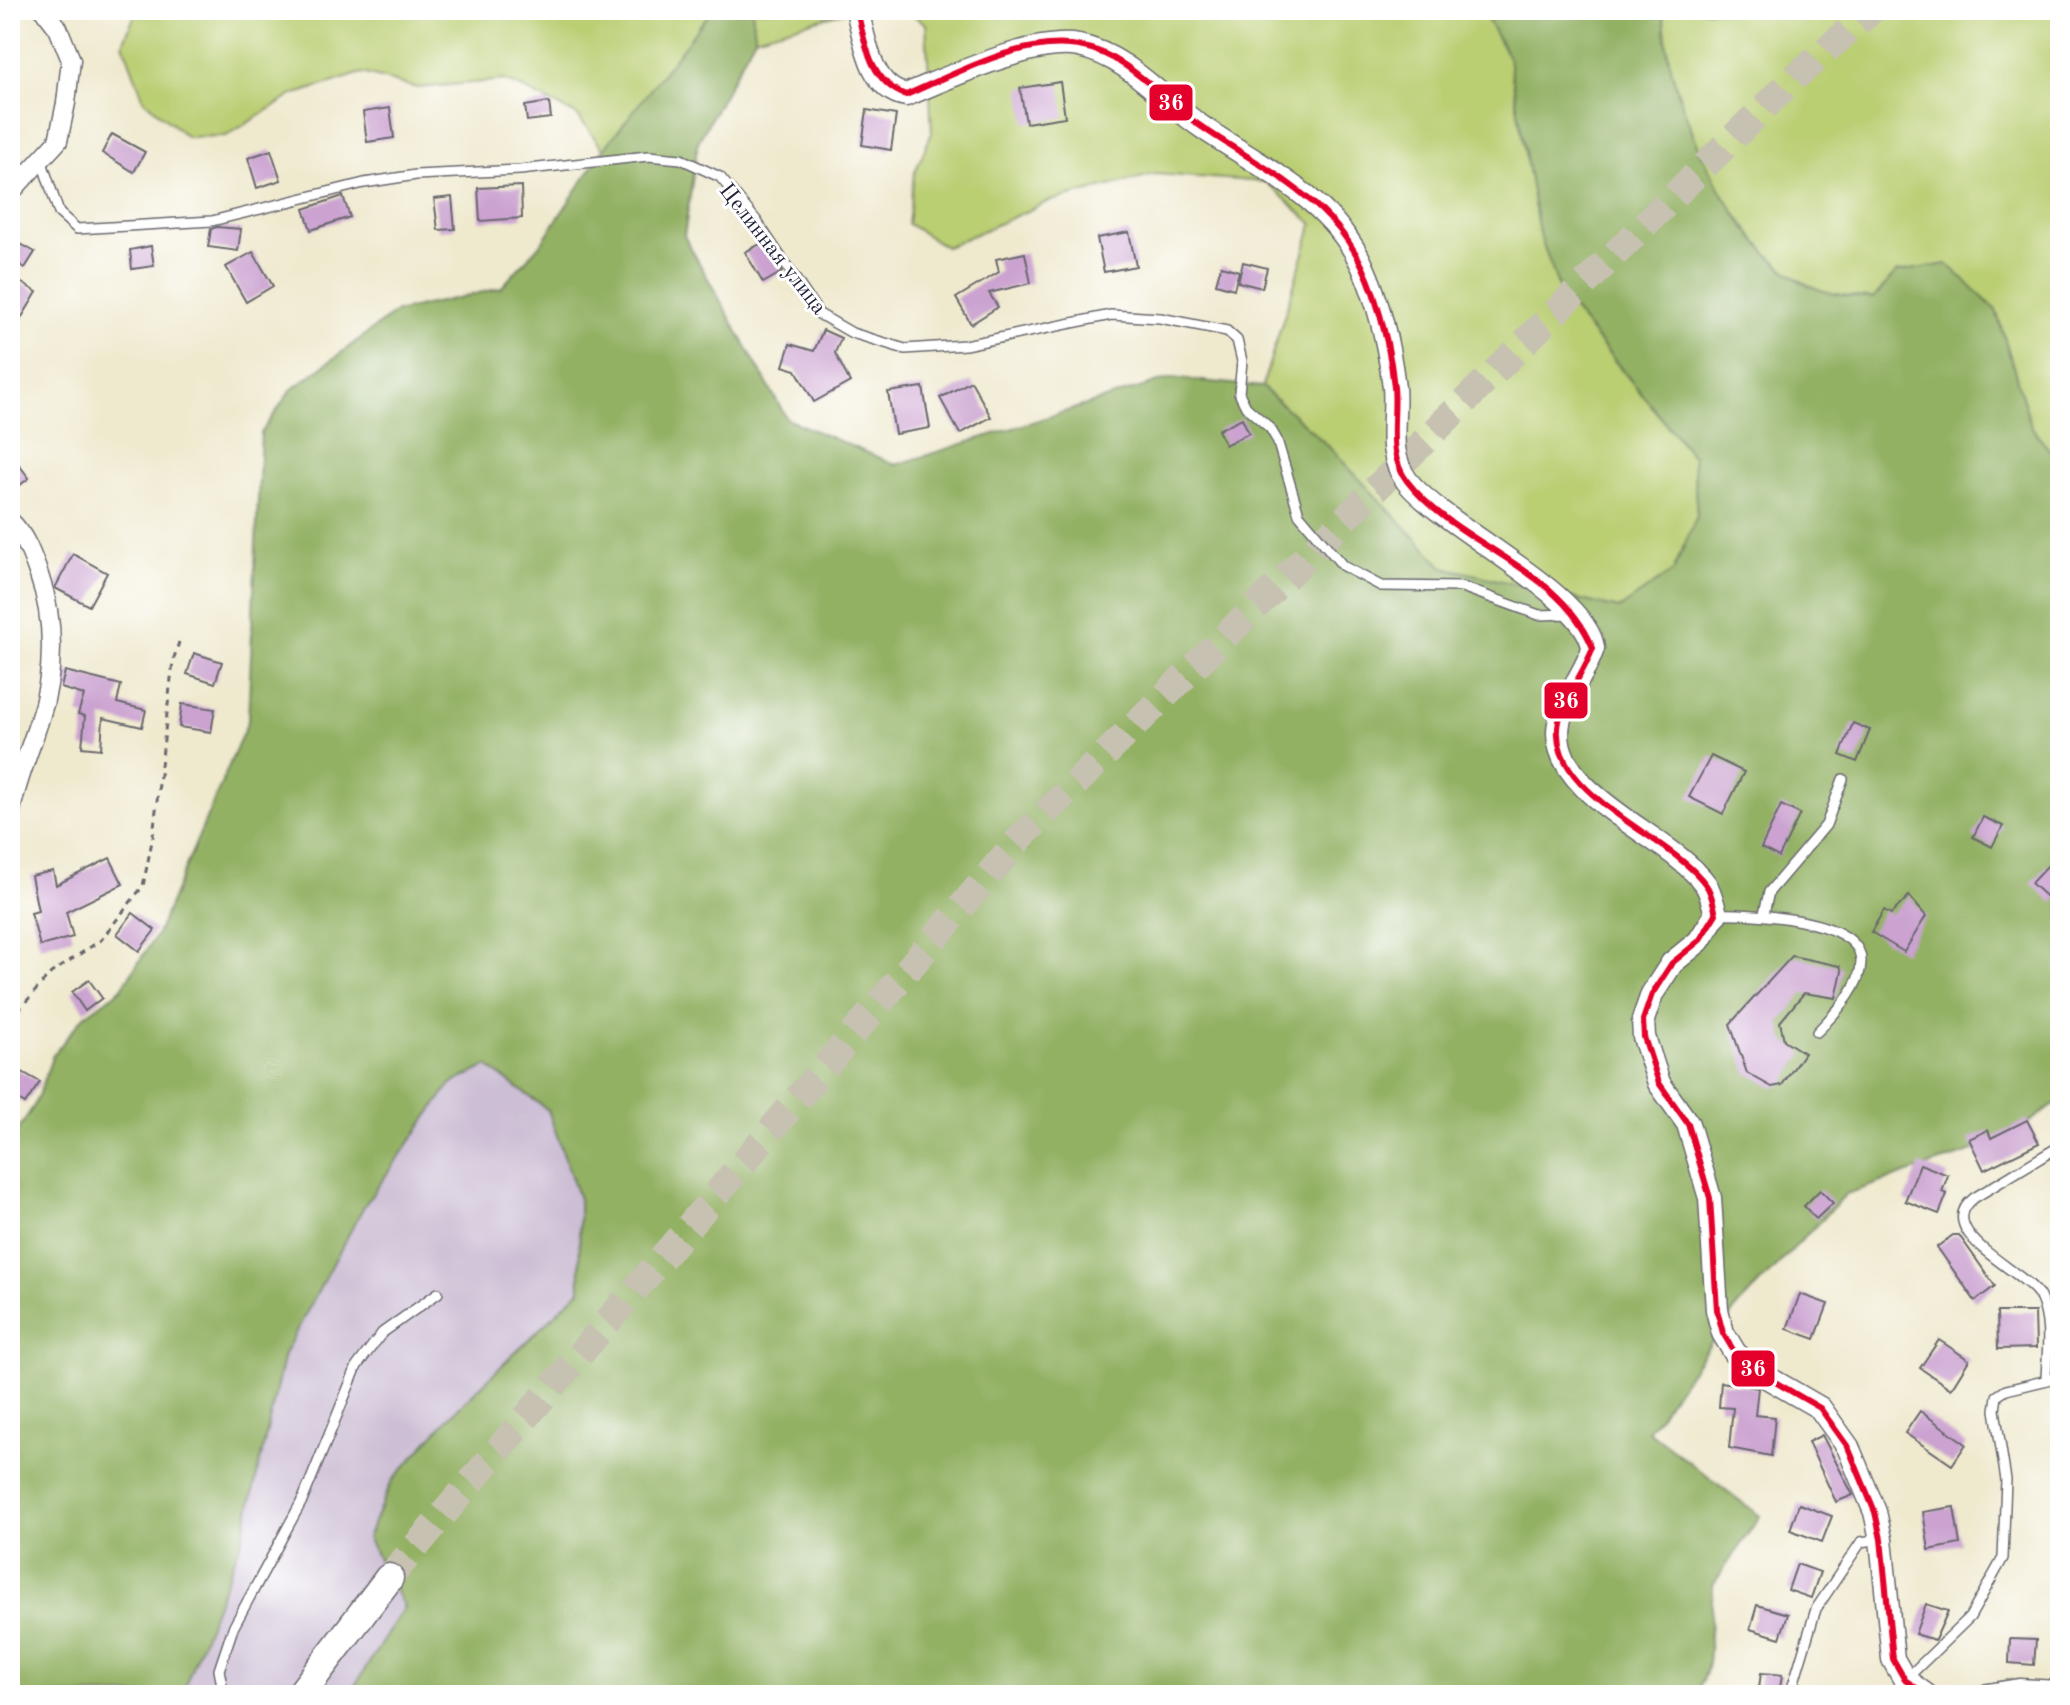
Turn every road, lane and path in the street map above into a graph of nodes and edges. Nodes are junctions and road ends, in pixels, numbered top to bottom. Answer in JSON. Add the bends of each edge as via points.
{"nodes":[{"id":1,"x":44,"y":10,"type":"edge"},
{"id":2,"x":857,"y":10,"type":"edge"},
{"id":3,"x":42,"y":162,"type":"junction"},
{"id":4,"x":10,"y":193,"type":"edge"},
{"id":5,"x":10,"y":521,"type":"edge"},
{"id":6,"x":1571,"y":613,"type":"junction"},
{"id":7,"x":179,"y":642,"type":"dead end"},
{"id":8,"x":1843,"y":779,"type":"dead end"},
{"id":9,"x":10,"y":815,"type":"edge"},
{"id":10,"x":1764,"y":913,"type":"junction"},
{"id":11,"x":1716,"y":914,"type":"junction"},
{"id":12,"x":10,"y":1020,"type":"edge"},
{"id":13,"x":1817,"y":1032,"type":"dead end"},
{"id":14,"x":2060,"y":1146,"type":"edge"},
{"id":15,"x":438,"y":1293,"type":"dead end"},
{"id":16,"x":2060,"y":1377,"type":"edge"},
{"id":17,"x":2046,"y":1378,"type":"junction"},
{"id":18,"x":1881,"y":1539,"type":"junction"},
{"id":19,"x":389,"y":1578,"type":"tunnel mouth"},
{"id":20,"x":1905,"y":1680,"type":"junction"},
{"id":21,"x":2060,"y":1692,"type":"edge"},
{"id":22,"x":2016,"y":1693,"type":"edge"},
{"id":23,"x":224,"y":1695,"type":"edge"},
{"id":24,"x":300,"y":1695,"type":"edge"},
{"id":25,"x":1790,"y":1695,"type":"edge"},
{"id":26,"x":1926,"y":1695,"type":"edge"},
{"id":27,"x":1988,"y":1695,"type":"edge"}],
"edges":[{"from":1,"to":3,"type":"street","via":[[71,60],[58,141]]},
{"from":2,"to":6,"type":"street","via":[[870,58],[895,93],[906,95],[1031,50],[1077,45],[1119,60],[1199,126],[1314,203],[1348,241],[1372,294],[1389,351],[1392,439],[1405,479]]},
{"from":3,"to":4,"type":"street"},
{"from":3,"to":6,"type":"lane","name":"Целинная улица","via":[[59,213],[77,229],[212,221],[416,175],[648,156],[681,159],[720,177],[819,314],[852,333],[905,349],[950,346],[1111,315],[1227,331],[1240,351],[1239,393],[1277,440],[1299,514],[1343,566],[1381,586],[1462,587],[1539,615]]},
{"from":5,"to":9,"type":"street","via":[[31,552],[49,604],[50,665],[40,719]]},
{"from":6,"to":11,"type":"street","via":[[1593,648],[1558,732],[1563,757],[1578,780],[1688,866],[1707,886]]},
{"from":7,"to":12,"type":"path","via":[[143,886],[101,940],[51,973]]},
{"from":8,"to":10,"type":"lane","via":[[1826,825],[1769,892]]},
{"from":10,"to":11,"type":"lane"},
{"from":10,"to":13,"type":"lane","via":[[1839,934],[1861,958],[1844,1004]]},
{"from":11,"to":18,"type":"street","via":[[1652,994],[1643,1020],[1644,1037],[1659,1083],[1688,1124],[1710,1198],[1723,1333],[1735,1353],[1756,1371],[1820,1408],[1848,1447]]},
{"from":14,"to":17,"type":"lane","via":[[1974,1198],[1961,1215],[1965,1229],[1980,1245],[2035,1288],[2042,1301],[2048,1328]]},
{"from":15,"to":23,"type":"lane","via":[[382,1333],[357,1366],[303,1499],[233,1628],[219,1670]]},
{"from":16,"to":17,"type":"lane"},
{"from":17,"to":20,"type":"lane","via":[[1997,1396],[2006,1480],[2003,1558],[1970,1617]]},
{"from":18,"to":20,"type":"street","via":[[1888,1636]]},
{"from":18,"to":25,"type":"lane","via":[[1861,1542],[1816,1609]]},
{"from":19,"to":24,"type":"highway"},
{"from":20,"to":26,"type":"street"},
{"from":21,"to":22,"type":"street"},
{"from":22,"to":27,"type":"street"}]}
